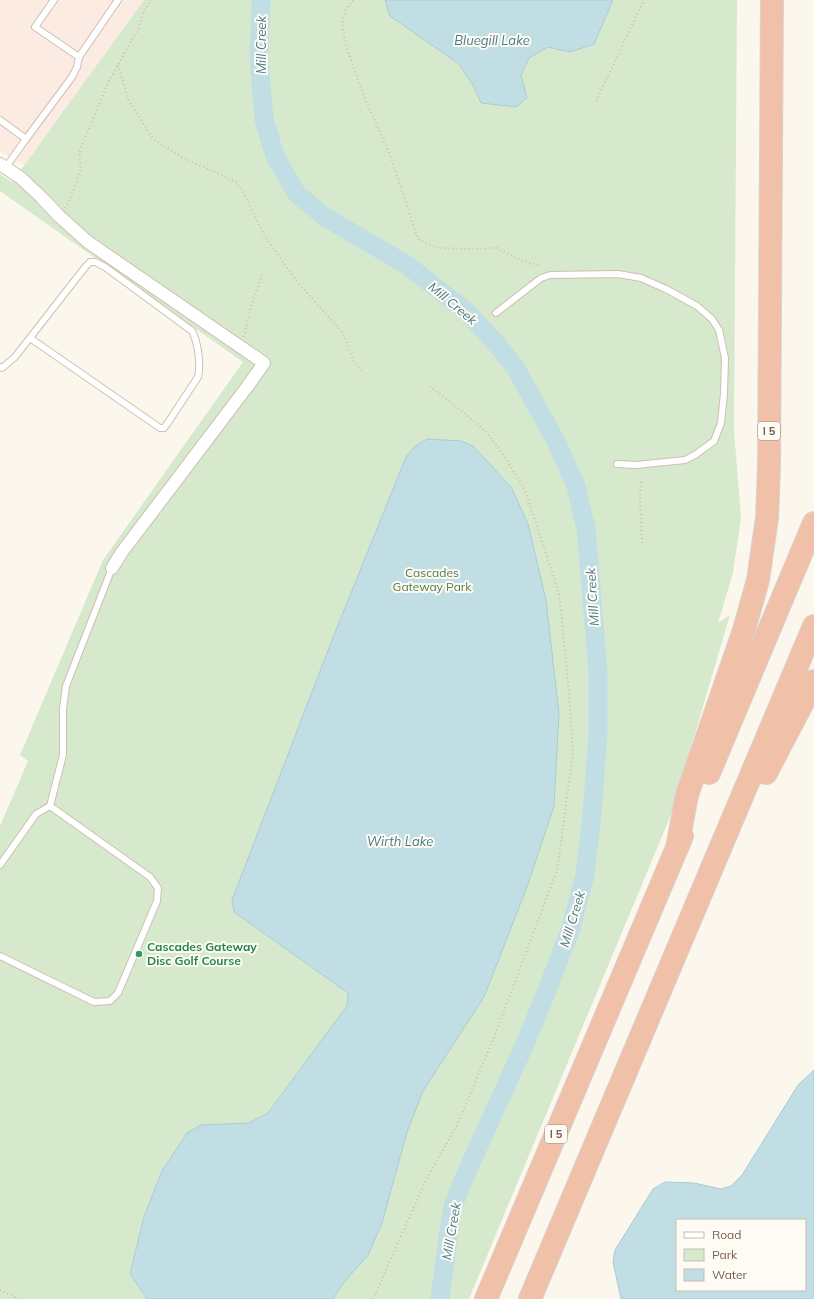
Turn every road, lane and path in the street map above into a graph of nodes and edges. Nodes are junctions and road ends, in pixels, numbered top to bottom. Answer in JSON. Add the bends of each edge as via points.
{"nodes":[{"id":1,"x":54,"y":0,"type":"edge"},
{"id":2,"x":118,"y":0,"type":"edge"},
{"id":3,"x":152,"y":0,"type":"edge"},
{"id":4,"x":353,"y":0,"type":"edge"},
{"id":5,"x":644,"y":0,"type":"edge"},
{"id":6,"x":772,"y":0,"type":"edge"},
{"id":7,"x":79,"y":57,"type":"junction"},
{"id":8,"x":118,"y":65,"type":"junction"},
{"id":9,"x":596,"y":101,"type":"dead end"},
{"id":10,"x":0,"y":120,"type":"edge"},
{"id":11,"x":26,"y":139,"type":"junction"},
{"id":12,"x":3,"y":166,"type":"edge"},
{"id":13,"x":59,"y":216,"type":"junction"},
{"id":14,"x":541,"y":265,"type":"dead end"},
{"id":15,"x":262,"y":275,"type":"dead end"},
{"id":16,"x":496,"y":313,"type":"dead end"},
{"id":17,"x":30,"y":338,"type":"junction"},
{"id":18,"x":241,"y":348,"type":"junction"},
{"id":19,"x":0,"y":368,"type":"edge"},
{"id":20,"x":364,"y":373,"type":"dead end"},
{"id":21,"x":428,"y":385,"type":"dead end"},
{"id":22,"x":617,"y":464,"type":"dead end"},
{"id":23,"x":641,"y":482,"type":"dead end"},
{"id":24,"x":814,"y":523,"type":"edge"},
{"id":25,"x":642,"y":543,"type":"dead end"},
{"id":26,"x":112,"y":568,"type":"joint"},
{"id":27,"x":814,"y":626,"type":"edge"},
{"id":28,"x":814,"y":681,"type":"edge"},
{"id":29,"x":50,"y":806,"type":"junction"},
{"id":30,"x":677,"y":848,"type":"junction"},
{"id":31,"x":718,"y":853,"type":"junction"},
{"id":32,"x":0,"y":865,"type":"edge"},
{"id":33,"x":0,"y":956,"type":"edge"},
{"id":34,"x":0,"y":1290,"type":"edge"},
{"id":35,"x":20,"y":1299,"type":"edge"},
{"id":36,"x":373,"y":1299,"type":"edge"},
{"id":37,"x":486,"y":1299,"type":"edge"},
{"id":38,"x":530,"y":1299,"type":"edge"}],
"edges":[{"from":1,"to":7,"type":"lane","via":[[35,27]]},
{"from":2,"to":7,"type":"lane"},
{"from":3,"to":8,"type":"path","via":[[144,10],[139,28]]},
{"from":4,"to":14,"type":"path","via":[[346,9],[342,25],[347,49],[363,94],[390,155],[418,239],[438,248],[497,248],[516,258]]},
{"from":5,"to":9,"type":"path"},
{"from":6,"to":30,"type":"highway","number":"I 5","via":[[769,467],[765,533],[753,602],[687,795]]},
{"from":7,"to":11,"type":"lane","via":[[72,77]]},
{"from":8,"to":13,"type":"path","via":[[79,154],[81,169],[68,204]]},
{"from":8,"to":20,"type":"path","via":[[129,101],[153,139],[182,157],[236,182],[264,235],[298,284],[343,333],[354,362]]},
{"from":10,"to":11,"type":"lane"},
{"from":11,"to":12,"type":"lane"},
{"from":12,"to":13,"type":"street","via":[[21,178]]},
{"from":13,"to":18,"type":"street","via":[[88,242]]},
{"from":15,"to":18,"type":"path","via":[[251,306]]},
{"from":16,"to":22,"type":"lane","via":[[541,278],[550,275],[618,274],[641,278],[666,289],[697,306],[712,320],[719,330],[725,358],[721,423],[714,441],[685,460],[636,465]]},
{"from":17,"to":17,"type":"lane","via":[[90,262],[94,262],[192,331],[200,369],[198,377],[167,424],[160,428]]},
{"from":17,"to":19,"type":"lane","via":[[15,357]]},
{"from":18,"to":26,"type":"street","via":[[264,363]]},
{"from":21,"to":36,"type":"path","via":[[486,432],[504,454],[526,490],[559,593],[573,753],[557,870],[495,1035],[457,1126],[425,1182]]},
{"from":23,"to":25,"type":"path"},
{"from":24,"to":30,"type":"highway","number":"I 5"},
{"from":26,"to":29,"type":"lane","via":[[66,686],[63,755]]},
{"from":27,"to":31,"type":"highway"},
{"from":28,"to":31,"type":"highway","via":[[764,777]]},
{"from":29,"to":32,"type":"lane","via":[[36,814]]},
{"from":29,"to":33,"type":"lane","via":[[150,877],[158,888],[157,901],[118,993],[110,1001],[94,1002]]},
{"from":30,"to":37,"type":"highway","number":"I 5"},
{"from":31,"to":38,"type":"highway"},
{"from":34,"to":35,"type":"path"}]}
